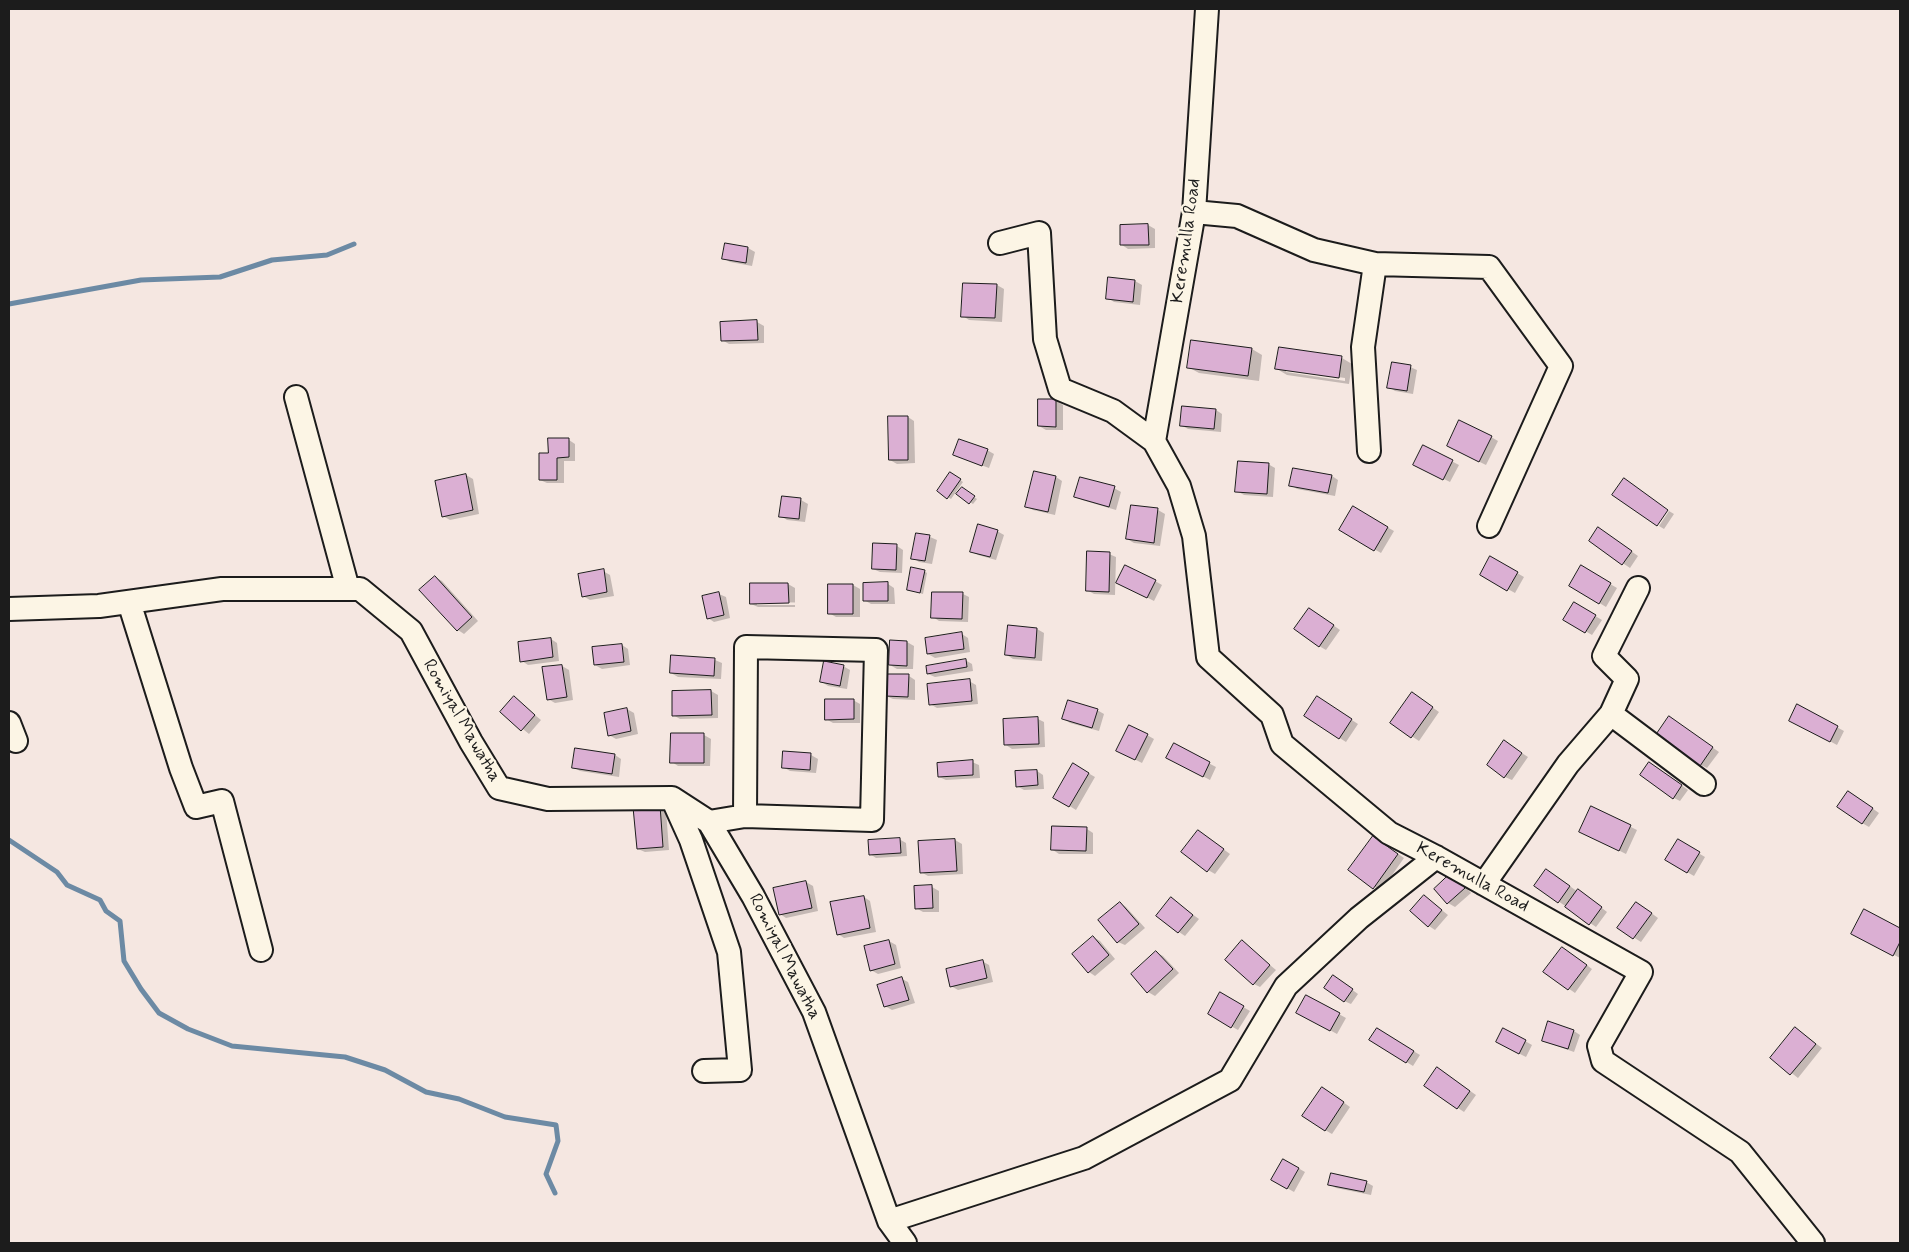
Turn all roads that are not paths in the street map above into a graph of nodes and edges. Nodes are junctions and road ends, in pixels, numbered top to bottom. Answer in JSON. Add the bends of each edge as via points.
{"nodes":[{"id":1,"x":1206,"y":9,"type":"edge"},
{"id":2,"x":1194,"y":212,"type":"junction"},
{"id":3,"x":1000,"y":244,"type":"dead end"},
{"id":4,"x":1375,"y":264,"type":"junction"},
{"id":5,"x":296,"y":397,"type":"dead end"},
{"id":6,"x":1154,"y":441,"type":"junction"},
{"id":7,"x":1369,"y":451,"type":"dead end"},
{"id":8,"x":1489,"y":526,"type":"dead end"},
{"id":9,"x":1638,"y":588,"type":"dead end"},
{"id":10,"x":348,"y":589,"type":"junction"},
{"id":11,"x":129,"y":602,"type":"junction"},
{"id":12,"x":9,"y":609,"type":"edge"},
{"id":13,"x":1611,"y":714,"type":"junction"},
{"id":14,"x":1704,"y":784,"type":"dead end"},
{"id":15,"x":672,"y":798,"type":"junction"},
{"id":16,"x":745,"y":816,"type":"junction"},
{"id":17,"x":709,"y":822,"type":"junction"},
{"id":18,"x":1436,"y":857,"type":"junction"},
{"id":19,"x":1484,"y":884,"type":"junction"},
{"id":20,"x":261,"y":950,"type":"dead end"},
{"id":21,"x":704,"y":1071,"type":"dead end"},
{"id":22,"x":890,"y":1220,"type":"junction"},
{"id":23,"x":905,"y":1243,"type":"edge"},
{"id":24,"x":1813,"y":1243,"type":"edge"}],
"edges":[{"from":1,"to":2,"type":"street","name":"Keremulla Road"},
{"from":2,"to":4,"type":"street","via":[[1236,216],[1314,250]]},
{"from":2,"to":6,"type":"street","name":"Keremulla Road"},
{"from":3,"to":6,"type":"street","name":"Keremulla Road","via":[[1039,233],[1045,339],[1060,389],[1113,410]]},
{"from":4,"to":7,"type":"street","via":[[1363,347]]},
{"from":4,"to":8,"type":"street","via":[[1489,268],[1561,366]]},
{"from":5,"to":10,"type":"street"},
{"from":6,"to":18,"type":"street","name":"Keremulla Road","via":[[1179,486],[1194,536],[1208,657],[1272,715],[1282,744],[1390,833]]},
{"from":9,"to":13,"type":"street","via":[[1604,656],[1627,678]]},
{"from":10,"to":11,"type":"street","name":"Romiyal Mawatha","via":[[222,589]]},
{"from":10,"to":15,"type":"street","name":"Romiyal Mawatha","via":[[360,589],[411,631],[499,788],[548,799]]},
{"from":11,"to":12,"type":"street","name":"Romiyal Mawatha"},
{"from":11,"to":20,"type":"street","via":[[196,807],[222,801]]},
{"from":13,"to":14,"type":"street"},
{"from":13,"to":19,"type":"street","via":[[1568,764]]},
{"from":15,"to":17,"type":"street","name":"Romiyal Mawatha"},
{"from":15,"to":21,"type":"street","via":[[691,840],[729,952],[740,1070]]},
{"from":16,"to":16,"type":"street","via":[[872,820],[876,650],[746,647]]},
{"from":16,"to":17,"type":"street"},
{"from":17,"to":22,"type":"street","name":"Romiyal Mawatha","via":[[753,896],[814,1012]]},
{"from":18,"to":19,"type":"street","name":"Keremulla Road"},
{"from":18,"to":22,"type":"street","via":[[1358,918],[1286,986],[1230,1080],[1084,1158]]},
{"from":19,"to":24,"type":"street","name":"Keremulla Road","via":[[1641,972],[1598,1046],[1603,1061],[1740,1152]]},
{"from":22,"to":23,"type":"street","name":"Romiyal Mawatha"}]}
